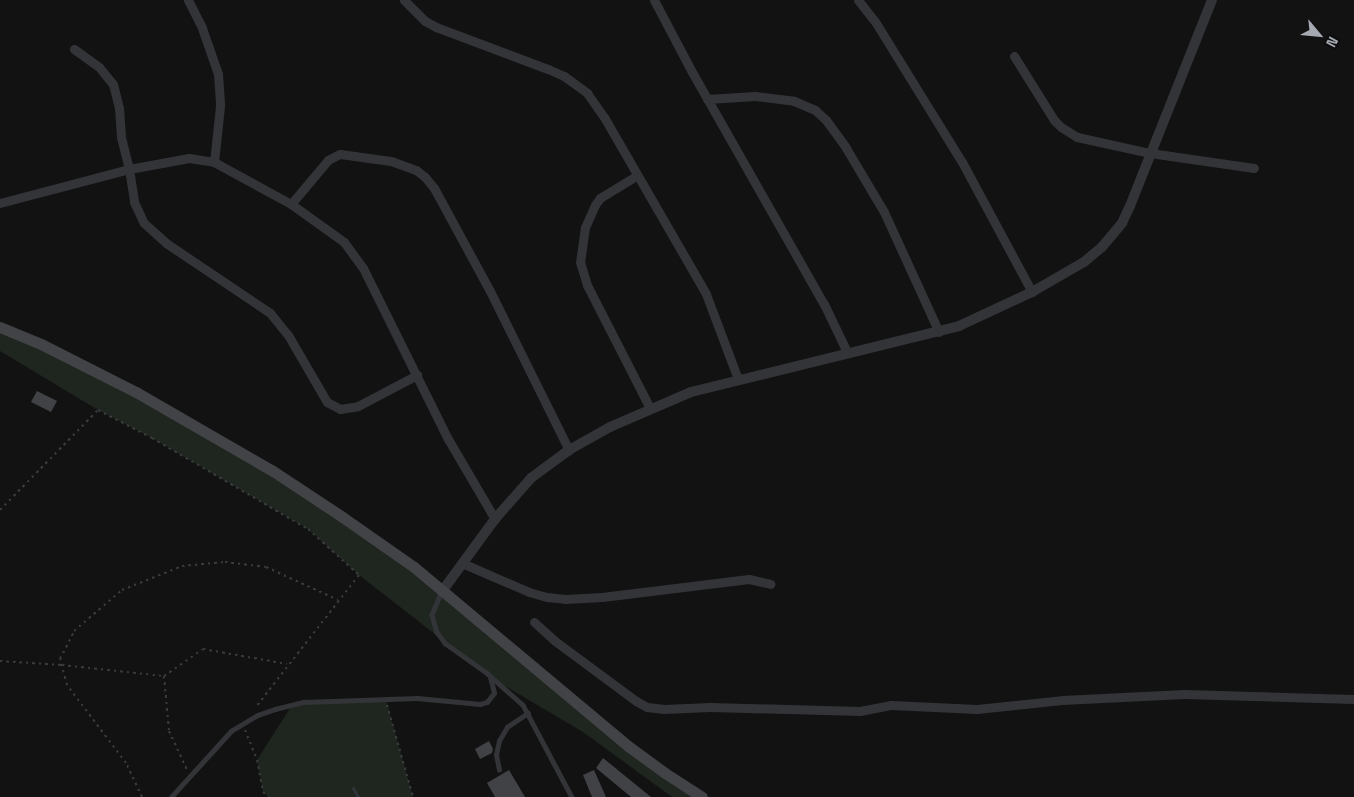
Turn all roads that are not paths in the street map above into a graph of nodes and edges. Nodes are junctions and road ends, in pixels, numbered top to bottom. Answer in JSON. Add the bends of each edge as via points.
{"nodes":[{"id":1,"x":188,"y":0,"type":"edge"},
{"id":2,"x":404,"y":0,"type":"edge"},
{"id":3,"x":654,"y":0,"type":"edge"},
{"id":4,"x":858,"y":0,"type":"edge"},
{"id":5,"x":1212,"y":0,"type":"edge"},
{"id":6,"x":74,"y":49,"type":"dead end"},
{"id":7,"x":1014,"y":56,"type":"dead end"},
{"id":8,"x":707,"y":99,"type":"junction"},
{"id":9,"x":1150,"y":153,"type":"junction"},
{"id":10,"x":214,"y":162,"type":"junction"},
{"id":11,"x":1254,"y":168,"type":"dead end"},
{"id":12,"x":129,"y":169,"type":"junction"},
{"id":13,"x":636,"y":176,"type":"junction"},
{"id":14,"x":0,"y":203,"type":"edge"},
{"id":15,"x":291,"y":204,"type":"junction"},
{"id":16,"x":1032,"y":292,"type":"junction"},
{"id":17,"x":0,"y":326,"type":"edge"},
{"id":18,"x":939,"y":332,"type":"junction"},
{"id":19,"x":847,"y":352,"type":"junction"},
{"id":20,"x":417,"y":375,"type":"junction"},
{"id":21,"x":738,"y":379,"type":"junction"},
{"id":22,"x":650,"y":408,"type":"junction"},
{"id":23,"x":569,"y":450,"type":"junction"},
{"id":24,"x":495,"y":519,"type":"junction"},
{"id":25,"x":462,"y":563,"type":"junction"},
{"id":26,"x":770,"y":584,"type":"dead end"},
{"id":27,"x":443,"y":590,"type":"junction"},
{"id":28,"x":534,"y":622,"type":"dead end"},
{"id":29,"x":490,"y":677,"type":"junction"},
{"id":30,"x":1354,"y":699,"type":"edge"},
{"id":31,"x":528,"y":714,"type":"junction"},
{"id":32,"x":499,"y":770,"type":"dead end"},
{"id":33,"x":171,"y":797,"type":"edge"},
{"id":34,"x":572,"y":797,"type":"edge"},
{"id":35,"x":702,"y":797,"type":"edge"}],
"edges":[{"from":1,"to":10,"type":"street","via":[[218,74],[220,106]]},
{"from":2,"to":13,"type":"street","via":[[425,21],[436,27],[548,69],[576,84],[587,93],[604,117]]},
{"from":3,"to":8,"type":"street"},
{"from":4,"to":16,"type":"street","via":[[876,23],[962,162]]},
{"from":5,"to":9,"type":"street"},
{"from":6,"to":12,"type":"street","via":[[99,67],[113,84]]},
{"from":7,"to":9,"type":"street","via":[[1061,127],[1087,140]]},
{"from":8,"to":18,"type":"street","via":[[756,96],[794,101],[815,110],[826,120],[884,212]]},
{"from":8,"to":19,"type":"street","via":[[824,304]]},
{"from":9,"to":11,"type":"street"},
{"from":9,"to":16,"type":"street","via":[[1126,214],[1102,247],[1068,273]]},
{"from":10,"to":12,"type":"street","via":[[189,158]]},
{"from":10,"to":15,"type":"street"},
{"from":12,"to":14,"type":"street"},
{"from":12,"to":20,"type":"street","via":[[134,202],[144,223],[166,242],[270,312],[288,335],[318,390],[332,406],[340,409],[358,406]]},
{"from":13,"to":21,"type":"street","via":[[706,294]]},
{"from":13,"to":22,"type":"street","via":[[595,204],[585,227],[580,262],[587,286]]},
{"from":15,"to":20,"type":"street","via":[[330,231],[352,253],[375,290]]},
{"from":15,"to":23,"type":"street","via":[[328,160],[340,154],[391,161],[424,176],[434,188],[490,291]]},
{"from":16,"to":18,"type":"street","via":[[974,320]]},
{"from":17,"to":27,"type":"main road","via":[[136,392],[273,471],[382,544]]},
{"from":18,"to":19,"type":"street"},
{"from":19,"to":21,"type":"street"},
{"from":20,"to":24,"type":"street","via":[[466,472]]},
{"from":21,"to":22,"type":"street"},
{"from":22,"to":23,"type":"street"},
{"from":23,"to":24,"type":"street","via":[[531,478]]},
{"from":24,"to":25,"type":"street"},
{"from":25,"to":26,"type":"street","via":[[529,592],[565,599],[749,579]]},
{"from":25,"to":27,"type":"street"},
{"from":27,"to":29,"type":"lane","via":[[432,615],[437,632],[445,643]]},
{"from":27,"to":35,"type":"main road","via":[[628,746]]},
{"from":28,"to":30,"type":"street","via":[[630,697],[647,707],[664,709],[860,711],[891,704],[977,708],[1184,694]]},
{"from":29,"to":31,"type":"lane","via":[[516,698]]},
{"from":29,"to":33,"type":"lane","via":[[494,693],[487,702],[480,704],[417,698],[304,702],[275,709],[242,724],[216,746]]},
{"from":31,"to":32,"type":"lane","via":[[507,727],[498,741]]},
{"from":31,"to":34,"type":"lane"}]}
